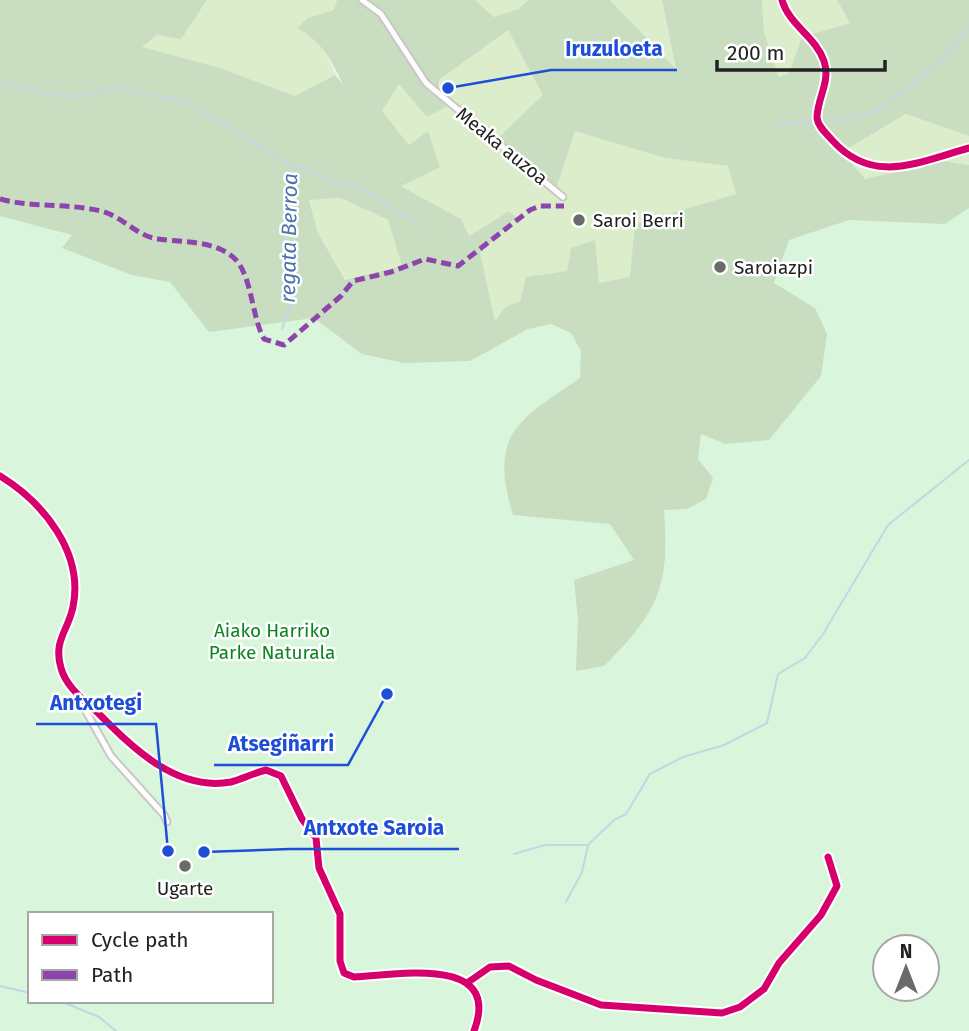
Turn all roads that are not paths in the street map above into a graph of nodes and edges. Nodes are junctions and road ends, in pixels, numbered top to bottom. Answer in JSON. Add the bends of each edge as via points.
{"nodes":[{"id":1,"x":362,"y":0,"type":"edge"},
{"id":2,"x":782,"y":0,"type":"edge"},
{"id":3,"x":969,"y":148,"type":"edge"},
{"id":4,"x":562,"y":197,"type":"dead end"},
{"id":5,"x":0,"y":476,"type":"edge"},
{"id":6,"x":76,"y":693,"type":"junction"},
{"id":7,"x":166,"y":822,"type":"dead end"},
{"id":8,"x":828,"y":857,"type":"dead end"},
{"id":9,"x":467,"y":983,"type":"junction"},
{"id":10,"x":474,"y":1031,"type":"edge"}],
"edges":[{"from":1,"to":4,"type":"street","name":"Meaka auzoa","via":[[381,15],[426,83]]},
{"from":2,"to":3,"type":"street","via":[[823,59],[826,81],[818,124],[847,157],[890,169]]},
{"from":5,"to":6,"type":"street","via":[[40,507],[70,557],[77,581],[58,650],[60,668]]},
{"from":6,"to":7,"type":"street","via":[[111,756]]},
{"from":6,"to":9,"type":"street","via":[[137,752],[171,772],[195,780],[230,782],[266,770],[281,776],[316,838],[319,868],[340,914],[344,973],[354,977],[445,973]]},
{"from":8,"to":9,"type":"street","via":[[837,886],[821,915],[779,963],[764,989],[740,1007],[722,1013],[601,1005],[509,966],[490,967]]},
{"from":9,"to":10,"type":"street","via":[[480,1007]]}]}
